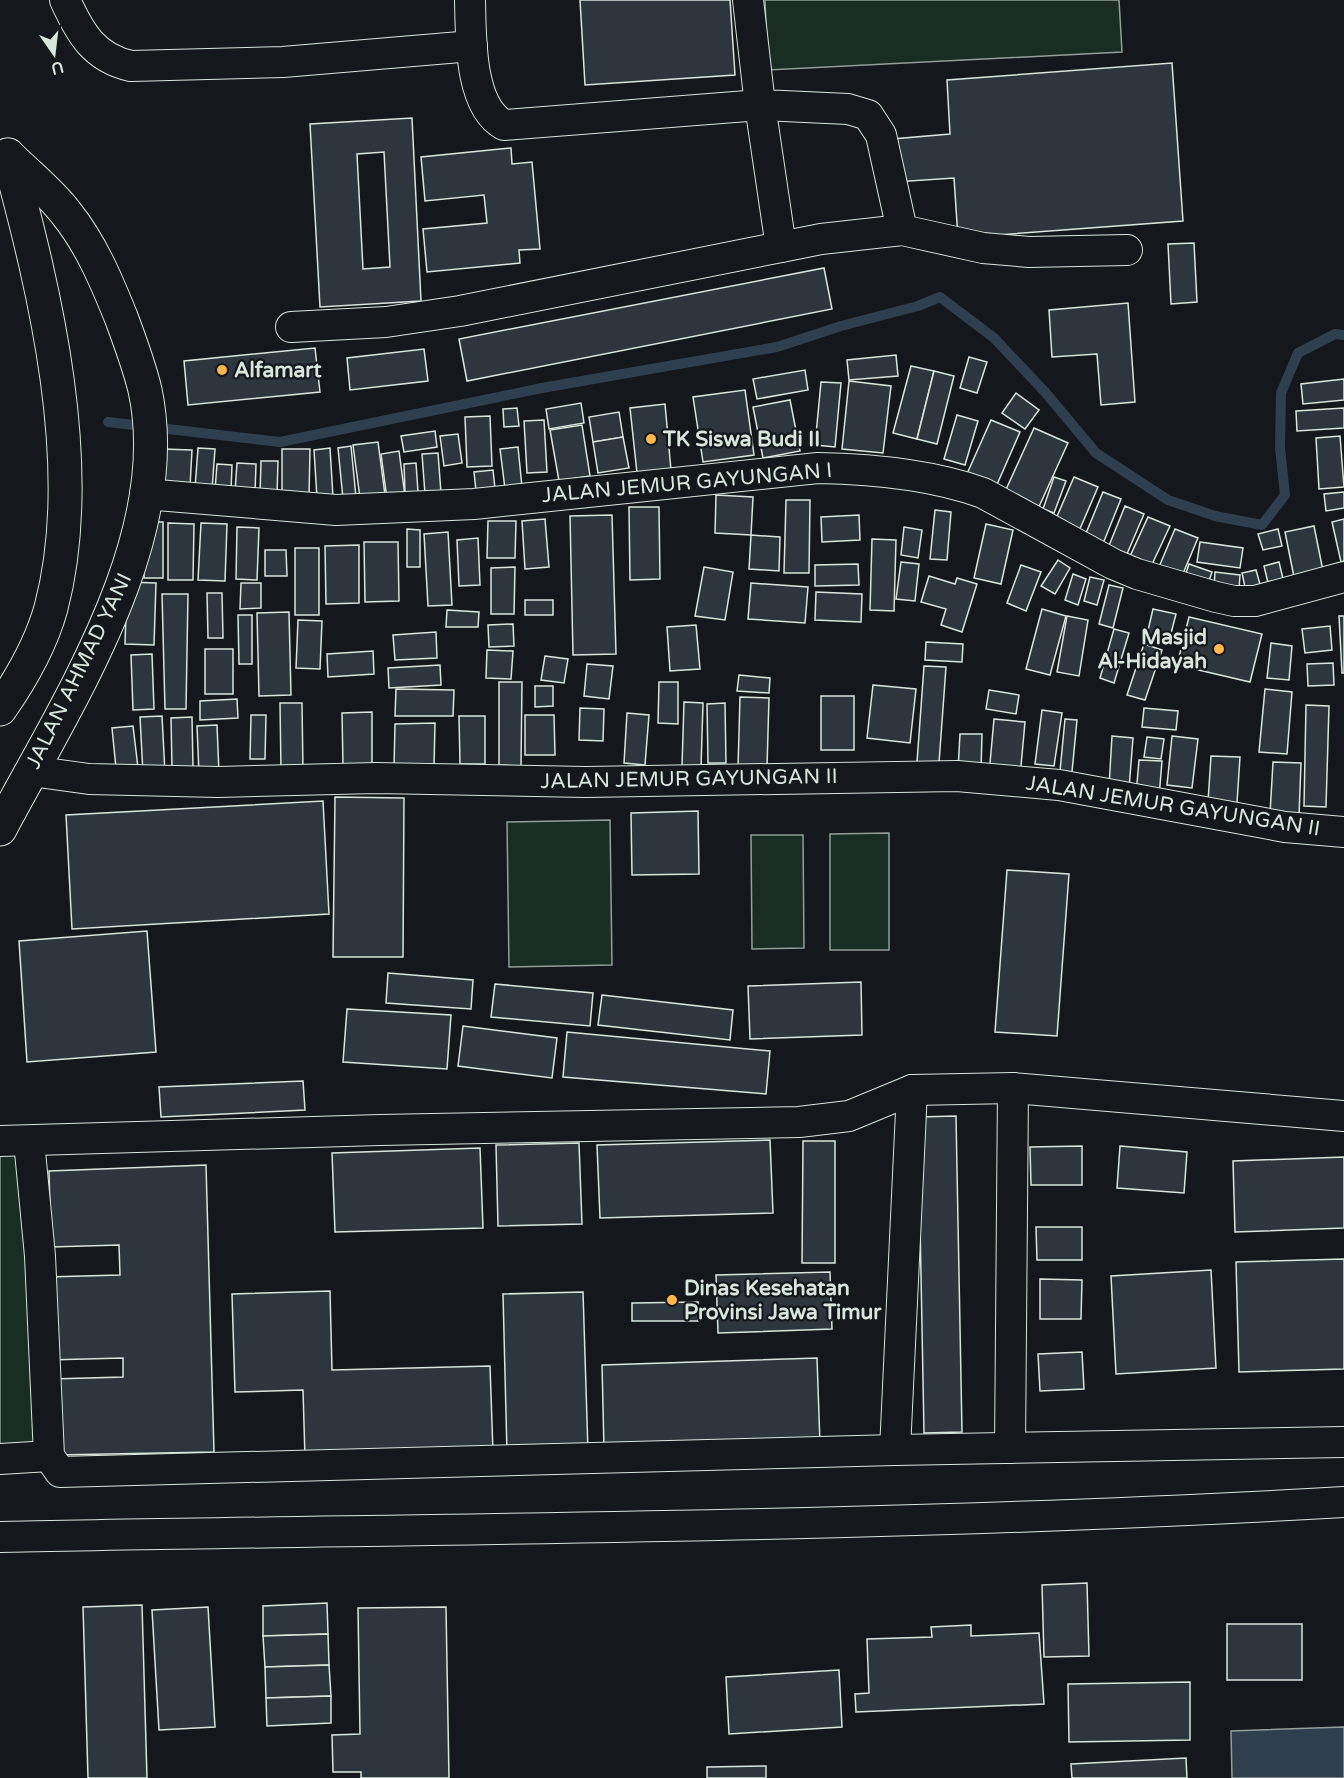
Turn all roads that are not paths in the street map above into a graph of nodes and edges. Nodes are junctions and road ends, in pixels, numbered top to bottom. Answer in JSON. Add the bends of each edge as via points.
{"nodes":[{"id":1,"x":65,"y":0,"type":"edge"},
{"id":2,"x":470,"y":0,"type":"edge"},
{"id":3,"x":748,"y":0,"type":"edge"},
{"id":4,"x":472,"y":46,"type":"junction"},
{"id":5,"x":760,"y":105,"type":"junction"},
{"id":6,"x":4,"y":146,"type":"edge"},
{"id":7,"x":902,"y":230,"type":"junction"},
{"id":8,"x":781,"y":247,"type":"junction"},
{"id":9,"x":1127,"y":250,"type":"dead end"},
{"id":10,"x":291,"y":327,"type":"dead end"},
{"id":11,"x":145,"y":494,"type":"junction"},
{"id":12,"x":1344,"y":577,"type":"edge"},
{"id":13,"x":0,"y":709,"type":"edge"},
{"id":14,"x":17,"y":785,"type":"edge"},
{"id":15,"x":0,"y":829,"type":"edge"},
{"id":16,"x":1344,"y":832,"type":"edge"},
{"id":17,"x":1013,"y":1088,"type":"junction"},
{"id":18,"x":912,"y":1090,"type":"junction"},
{"id":19,"x":1344,"y":1116,"type":"edge"},
{"id":20,"x":0,"y":1141,"type":"edge"},
{"id":21,"x":29,"y":1141,"type":"junction"},
{"id":22,"x":1344,"y":1442,"type":"edge"},
{"id":23,"x":1010,"y":1448,"type":"junction"},
{"id":24,"x":895,"y":1450,"type":"junction"},
{"id":25,"x":49,"y":1456,"type":"junction"},
{"id":26,"x":0,"y":1459,"type":"edge"},
{"id":27,"x":1344,"y":1502,"type":"edge"},
{"id":28,"x":0,"y":1537,"type":"edge"}],
"edges":[{"from":1,"to":4,"type":"street","via":[[92,47],[116,63],[131,66],[283,62]]},
{"from":2,"to":4,"type":"street"},
{"from":3,"to":5,"type":"street"},
{"from":4,"to":5,"type":"street","via":[[482,100],[491,116],[504,125]]},
{"from":5,"to":7,"type":"street","via":[[848,109],[868,115],[881,135]]},
{"from":5,"to":8,"type":"street"},
{"from":6,"to":11,"type":"highway","name":"JALAN AHMAD YANI","via":[[65,211],[88,244],[126,330],[145,392],[150,447]]},
{"from":6,"to":13,"type":"highway","via":[[40,282],[58,387],[65,486],[62,551],[50,609],[34,650]]},
{"from":7,"to":8,"type":"street"},
{"from":7,"to":9,"type":"street","via":[[982,248],[1029,252]]},
{"from":8,"to":10,"type":"street","via":[[460,311],[386,322]]},
{"from":11,"to":12,"type":"street","name":"JALAN JEMUR GAYUNGAN I","via":[[336,510],[474,504],[818,468],[857,469],[900,474],[983,493],[1113,564],[1225,599],[1255,601]]},
{"from":11,"to":14,"type":"highway","name":"JALAN AHMAD YANI","via":[[133,557],[115,606]]},
{"from":14,"to":15,"type":"highway","name":"JALAN AHMAD YANI"},
{"from":14,"to":16,"type":"street","name":"JALAN JEMUR GAYUNGAN II","via":[[88,780],[376,778],[586,782],[957,776],[1059,785],[1285,827]]},
{"from":17,"to":18,"type":"street"},
{"from":17,"to":19,"type":"street"},
{"from":17,"to":23,"type":"street"},
{"from":18,"to":21,"type":"street","via":[[849,1116],[799,1122]]},
{"from":18,"to":24,"type":"street"},
{"from":20,"to":21,"type":"street"},
{"from":21,"to":25,"type":"street","via":[[40,1256]]},
{"from":22,"to":23,"type":"street"},
{"from":23,"to":24,"type":"street"},
{"from":24,"to":25,"type":"street","via":[[60,1472]]},
{"from":25,"to":26,"type":"street"},
{"from":27,"to":28,"type":"street","via":[[613,1529]]}]}
